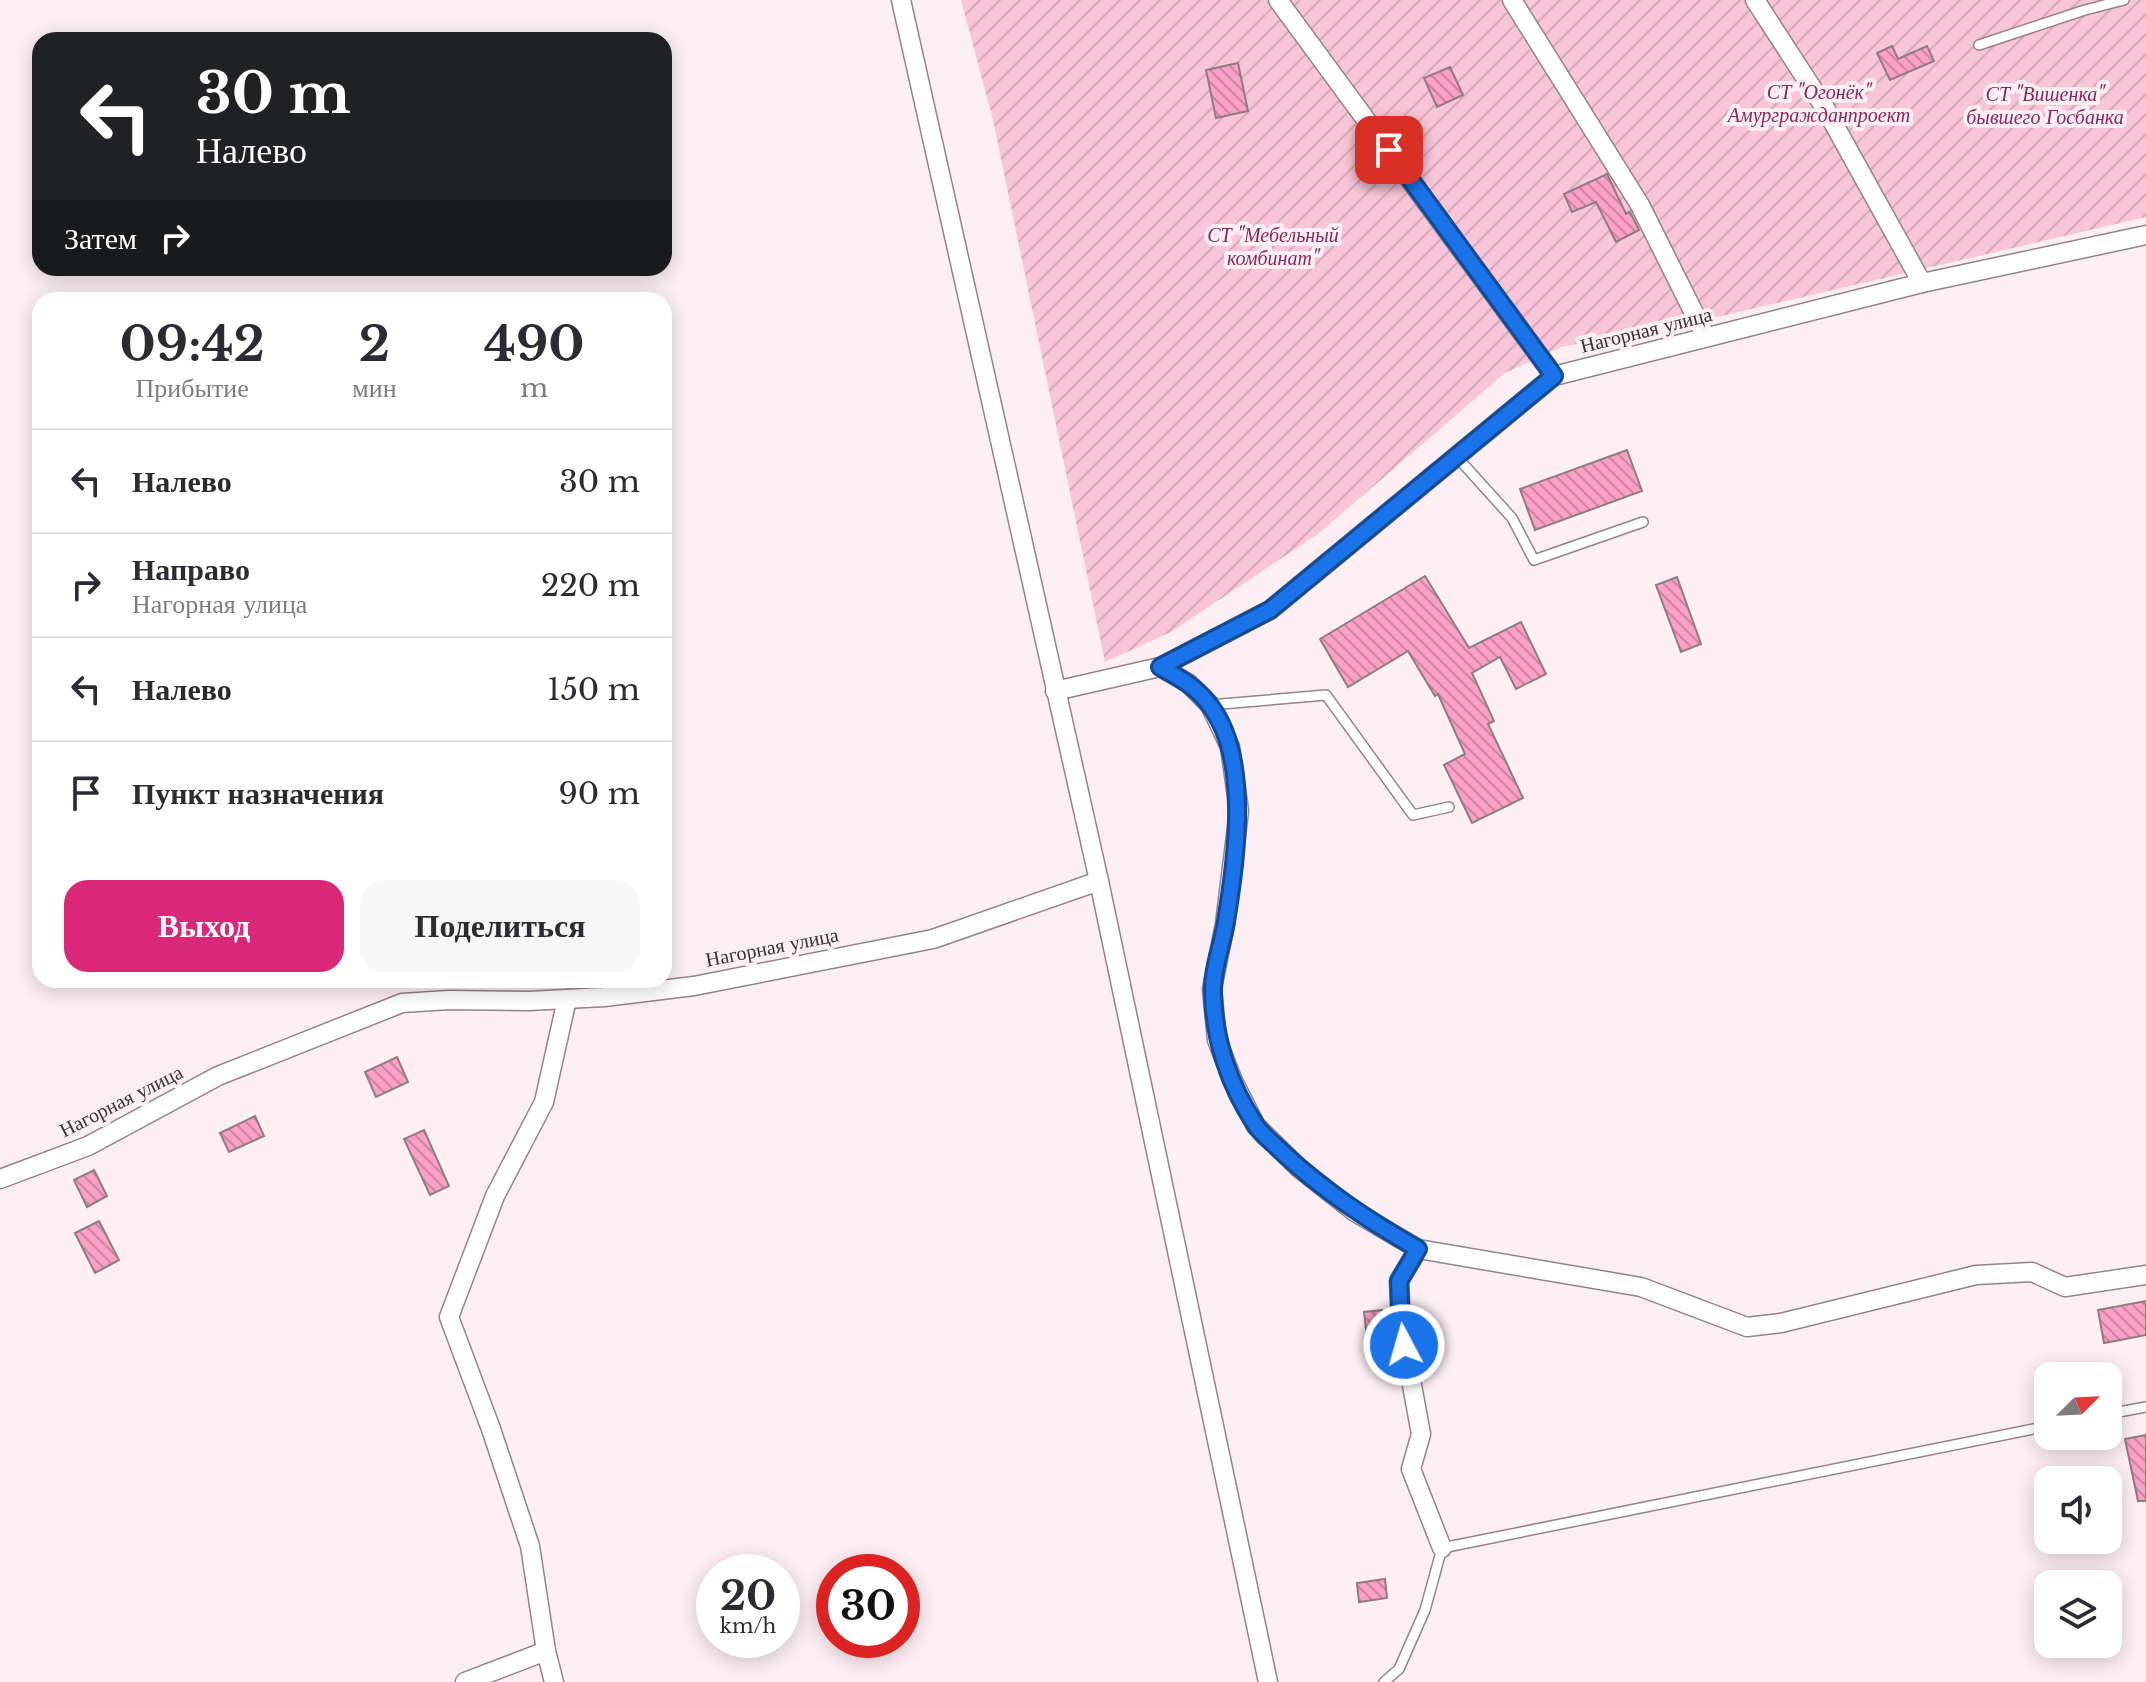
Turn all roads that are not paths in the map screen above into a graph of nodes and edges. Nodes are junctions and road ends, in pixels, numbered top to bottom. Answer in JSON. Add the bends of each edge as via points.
{"nodes":[{"id":1,"x":901,"y":0,"type":"edge"},
{"id":2,"x":1278,"y":0,"type":"edge"},
{"id":3,"x":1512,"y":0,"type":"edge"},
{"id":4,"x":1755,"y":0,"type":"edge"},
{"id":5,"x":2124,"y":0,"type":"edge"},
{"id":6,"x":1979,"y":45,"type":"dead end"},
{"id":7,"x":2146,"y":235,"type":"edge"},
{"id":8,"x":1922,"y":283,"type":"junction"},
{"id":9,"x":1706,"y":337,"type":"junction"},
{"id":10,"x":1554,"y":376,"type":"junction"},
{"id":11,"x":1457,"y":457,"type":"junction"},
{"id":12,"x":1643,"y":522,"type":"dead end"},
{"id":13,"x":1160,"y":667,"type":"junction"},
{"id":14,"x":1055,"y":691,"type":"junction"},
{"id":15,"x":1210,"y":705,"type":"junction"},
{"id":16,"x":1449,"y":807,"type":"dead end"},
{"id":17,"x":1099,"y":881,"type":"junction"},
{"id":18,"x":567,"y":999,"type":"junction"},
{"id":19,"x":0,"y":1179,"type":"edge"},
{"id":20,"x":1418,"y":1249,"type":"junction"},
{"id":21,"x":2146,"y":1275,"type":"edge"},
{"id":22,"x":2146,"y":1407,"type":"edge"},
{"id":23,"x":2122,"y":1411,"type":"edge"},
{"id":24,"x":2034,"y":1429,"type":"edge"},
{"id":25,"x":1442,"y":1548,"type":"junction"},
{"id":26,"x":546,"y":1651,"type":"junction"},
{"id":27,"x":465,"y":1682,"type":"edge"},
{"id":28,"x":554,"y":1682,"type":"edge"},
{"id":29,"x":1268,"y":1682,"type":"edge"},
{"id":30,"x":1384,"y":1682,"type":"edge"}],
"edges":[{"from":1,"to":14,"type":"street"},
{"from":2,"to":10,"type":"street"},
{"from":3,"to":9,"type":"street","via":[[1640,205]]},
{"from":4,"to":8,"type":"street","via":[[1825,108]]},
{"from":5,"to":6,"type":"lane"},
{"from":7,"to":8,"type":"street","name":"Нагорная улица"},
{"from":8,"to":9,"type":"street","name":"Нагорная улица"},
{"from":9,"to":10,"type":"street","name":"Нагорная улица"},
{"from":10,"to":11,"type":"street","name":"Нагорная улица"},
{"from":11,"to":12,"type":"lane","via":[[1512,518],[1534,560]]},
{"from":11,"to":13,"type":"street","name":"Нагорная улица","via":[[1270,610]]},
{"from":13,"to":14,"type":"street","name":"Нагорная улица"},
{"from":13,"to":15,"type":"street","via":[[1188,683]]},
{"from":14,"to":17,"type":"street"},
{"from":15,"to":16,"type":"lane","via":[[1326,695],[1413,815]]},
{"from":15,"to":20,"type":"street","via":[[1230,747],[1239,811],[1212,989],[1217,1040],[1256,1126],[1355,1212]]},
{"from":17,"to":18,"type":"street","name":"Нагорная улица","via":[[933,939],[694,986]]},
{"from":17,"to":29,"type":"street"},
{"from":18,"to":19,"type":"street","name":"Нагорная улица","via":[[402,1003],[218,1076],[88,1146]]},
{"from":18,"to":26,"type":"street","via":[[544,1102],[495,1196],[449,1317],[530,1546]]},
{"from":20,"to":21,"type":"street","via":[[1641,1287],[1747,1327],[1976,1275],[2032,1272],[2065,1287]]},
{"from":20,"to":25,"type":"street","via":[[1399,1281],[1401,1326],[1421,1434],[1411,1469]]},
{"from":22,"to":23,"type":"lane"},
{"from":24,"to":25,"type":"lane"},
{"from":25,"to":30,"type":"lane","via":[[1425,1610],[1399,1669]]},
{"from":26,"to":27,"type":"street"},
{"from":26,"to":28,"type":"street"}]}
